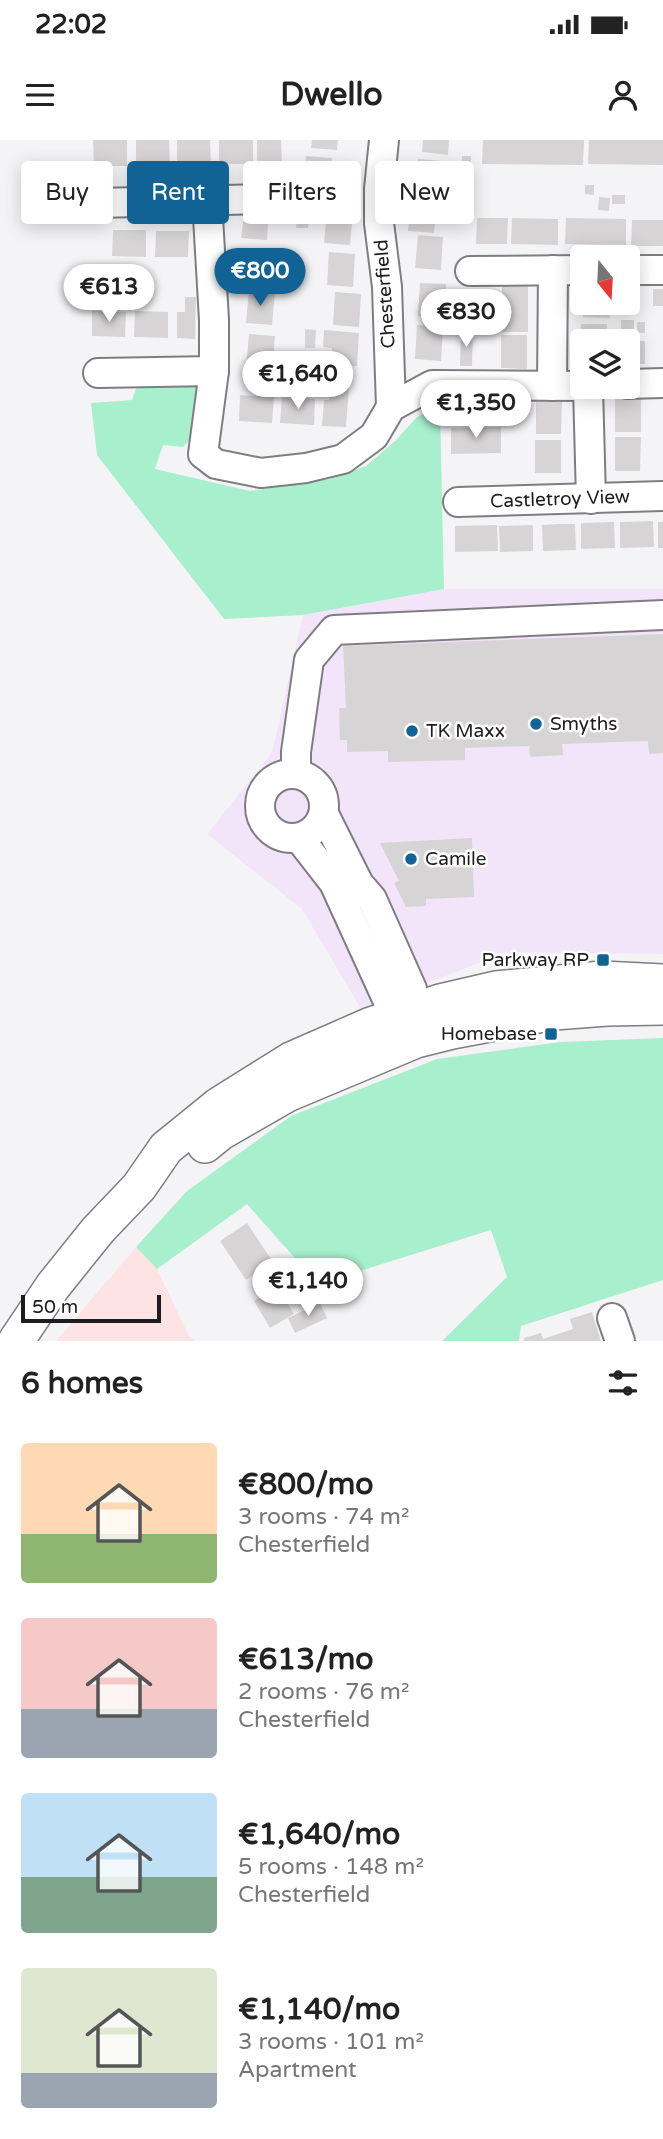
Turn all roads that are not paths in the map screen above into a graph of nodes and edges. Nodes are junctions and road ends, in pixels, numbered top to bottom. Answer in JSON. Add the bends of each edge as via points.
{"nodes":[{"id":1,"x":384,"y":140,"type":"edge"},
{"id":2,"x":208,"y":224,"type":"edge"},
{"id":3,"x":553,"y":270,"type":"junction"},
{"id":4,"x":570,"y":270,"type":"edge"},
{"id":5,"x":640,"y":270,"type":"edge"},
{"id":6,"x":663,"y":270,"type":"edge"},
{"id":7,"x":470,"y":271,"type":"dead end"},
{"id":8,"x":214,"y":371,"type":"junction"},
{"id":9,"x":98,"y":373,"type":"dead end"},
{"id":10,"x":663,"y":383,"type":"edge"},
{"id":11,"x":640,"y":384,"type":"edge"},
{"id":12,"x":552,"y":386,"type":"junction"},
{"id":13,"x":570,"y":386,"type":"edge"},
{"id":14,"x":586,"y":399,"type":"edge"},
{"id":15,"x":391,"y":407,"type":"junction"},
{"id":16,"x":663,"y":496,"type":"edge"},
{"id":17,"x":591,"y":499,"type":"junction"},
{"id":18,"x":458,"y":502,"type":"dead end"},
{"id":19,"x":663,"y":615,"type":"edge"},
{"id":20,"x":296,"y":774,"type":"junction"},
{"id":21,"x":324,"y":814,"type":"junction"},
{"id":22,"x":299,"y":838,"type":"junction"},
{"id":23,"x":663,"y":982,"type":"edge"},
{"id":24,"x":663,"y":1007,"type":"edge"},
{"id":25,"x":410,"y":1027,"type":"junction"},
{"id":26,"x":16,"y":1341,"type":"edge"}],
"edges":[{"from":1,"to":15,"type":"street","name":"Chesterfield","via":[[379,223],[387,287]]},
{"from":2,"to":8,"type":"street"},
{"from":3,"to":4,"type":"street"},
{"from":3,"to":7,"type":"street"},
{"from":3,"to":12,"type":"street"},
{"from":5,"to":6,"type":"street"},
{"from":8,"to":9,"type":"street"},
{"from":8,"to":15,"type":"street","via":[[203,454],[216,464],[261,473],[343,459],[374,436]]},
{"from":10,"to":11,"type":"street"},
{"from":12,"to":13,"type":"street"},
{"from":12,"to":15,"type":"street","via":[[432,385]]},
{"from":14,"to":17,"type":"street"},
{"from":16,"to":17,"type":"street","name":"Castletroy View"},
{"from":17,"to":18,"type":"street","name":"Castletroy View"},
{"from":19,"to":20,"type":"street","via":[[334,630],[309,660]]},
{"from":20,"to":21,"type":"street","via":[[307,776],[322,792]]},
{"from":20,"to":22,"type":"street","via":[[270,782],[260,807],[272,832]]},
{"from":21,"to":22,"type":"street","via":[[312,832]]},
{"from":21,"to":25,"type":"street","via":[[359,884],[372,899],[412,989]]},
{"from":22,"to":25,"type":"street","via":[[334,883],[387,999]]},
{"from":23,"to":25,"type":"main road","via":[[602,979],[496,989],[440,1002]]},
{"from":24,"to":25,"type":"main road","via":[[554,1012],[452,1031]]},
{"from":25,"to":26,"type":"main road","via":[[370,1025],[291,1060],[219,1105],[166,1148],[139,1187],[53,1286]]}]}
